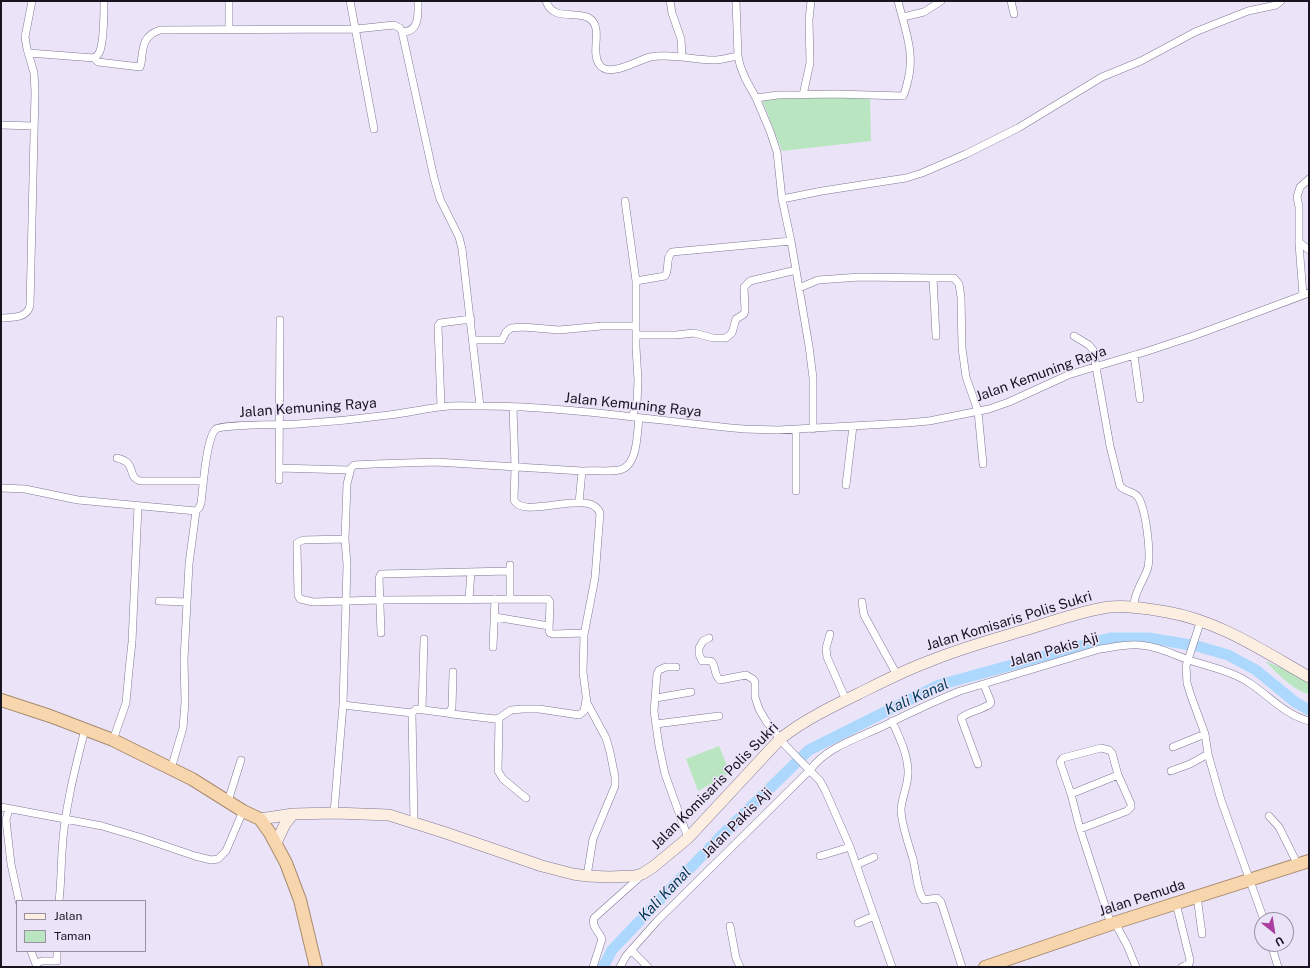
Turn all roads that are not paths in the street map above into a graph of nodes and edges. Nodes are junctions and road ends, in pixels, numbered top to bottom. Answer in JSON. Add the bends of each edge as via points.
{"nodes":[{"id":1,"x":32,"y":1,"type":"edge"},
{"id":2,"x":104,"y":1,"type":"edge"},
{"id":3,"x":229,"y":1,"type":"edge"},
{"id":4,"x":350,"y":1,"type":"edge"},
{"id":5,"x":418,"y":1,"type":"edge"},
{"id":6,"x":546,"y":1,"type":"edge"},
{"id":7,"x":670,"y":1,"type":"edge"},
{"id":8,"x":736,"y":1,"type":"edge"},
{"id":9,"x":811,"y":1,"type":"edge"},
{"id":10,"x":898,"y":1,"type":"edge"},
{"id":11,"x":941,"y":1,"type":"edge"},
{"id":12,"x":1010,"y":1,"type":"edge"},
{"id":13,"x":1281,"y":1,"type":"edge"},
{"id":14,"x":1014,"y":14,"type":"dead end"},
{"id":15,"x":903,"y":18,"type":"junction"},
{"id":16,"x":356,"y":29,"type":"junction"},
{"id":17,"x":230,"y":30,"type":"junction"},
{"id":18,"x":402,"y":32,"type":"junction"},
{"id":19,"x":29,"y":53,"type":"junction"},
{"id":20,"x":682,"y":56,"type":"junction"},
{"id":21,"x":738,"y":56,"type":"junction"},
{"id":22,"x":94,"y":58,"type":"junction"},
{"id":23,"x":803,"y":95,"type":"junction"},
{"id":24,"x":756,"y":98,"type":"junction"},
{"id":25,"x":1,"y":125,"type":"edge"},
{"id":26,"x":34,"y":126,"type":"junction"},
{"id":27,"x":374,"y":129,"type":"dead end"},
{"id":28,"x":1309,"y":179,"type":"edge"},
{"id":29,"x":782,"y":199,"type":"junction"},
{"id":30,"x":625,"y":201,"type":"dead end"},
{"id":31,"x":791,"y":241,"type":"junction"},
{"id":32,"x":1299,"y":242,"type":"junction"},
{"id":33,"x":1309,"y":250,"type":"edge"},
{"id":34,"x":796,"y":270,"type":"junction"},
{"id":35,"x":933,"y":278,"type":"junction"},
{"id":36,"x":636,"y":281,"type":"junction"},
{"id":37,"x":799,"y":288,"type":"junction"},
{"id":38,"x":1306,"y":294,"type":"edge"},
{"id":39,"x":1,"y":318,"type":"edge"},
{"id":40,"x":471,"y":319,"type":"junction"},
{"id":41,"x":280,"y":320,"type":"dead end"},
{"id":42,"x":636,"y":326,"type":"junction"},
{"id":43,"x":636,"y":335,"type":"junction"},
{"id":44,"x":936,"y":336,"type":"dead end"},
{"id":45,"x":1074,"y":336,"type":"dead end"},
{"id":46,"x":473,"y":340,"type":"junction"},
{"id":47,"x":1134,"y":355,"type":"junction"},
{"id":48,"x":1095,"y":366,"type":"junction"},
{"id":49,"x":1140,"y":400,"type":"dead end"},
{"id":50,"x":480,"y":406,"type":"junction"},
{"id":51,"x":441,"y":407,"type":"junction"},
{"id":52,"x":513,"y":407,"type":"junction"},
{"id":53,"x":978,"y":411,"type":"junction"},
{"id":54,"x":636,"y":418,"type":"junction"},
{"id":55,"x":279,"y":426,"type":"junction"},
{"id":56,"x":853,"y":426,"type":"junction"},
{"id":57,"x":813,"y":429,"type":"junction"},
{"id":58,"x":796,"y":430,"type":"junction"},
{"id":59,"x":117,"y":458,"type":"dead end"},
{"id":60,"x":983,"y":464,"type":"dead end"},
{"id":61,"x":515,"y":467,"type":"junction"},
{"id":62,"x":279,"y":468,"type":"junction"},
{"id":63,"x":349,"y":470,"type":"junction"},
{"id":64,"x":582,"y":471,"type":"junction"},
{"id":65,"x":279,"y":480,"type":"dead end"},
{"id":66,"x":203,"y":481,"type":"junction"},
{"id":67,"x":846,"y":485,"type":"dead end"},
{"id":68,"x":1,"y":488,"type":"edge"},
{"id":69,"x":796,"y":490,"type":"dead end"},
{"id":70,"x":579,"y":503,"type":"junction"},
{"id":71,"x":138,"y":506,"type":"junction"},
{"id":72,"x":196,"y":511,"type":"junction"},
{"id":73,"x":345,"y":539,"type":"junction"},
{"id":74,"x":471,"y":572,"type":"junction"},
{"id":75,"x":470,"y":599,"type":"junction"},
{"id":76,"x":495,"y":599,"type":"junction"},
{"id":77,"x":510,"y":599,"type":"junction"},
{"id":78,"x":346,"y":600,"type":"junction"},
{"id":79,"x":380,"y":600,"type":"junction"},
{"id":80,"x":159,"y":601,"type":"dead end"},
{"id":81,"x":187,"y":602,"type":"junction"},
{"id":82,"x":862,"y":602,"type":"dead end"},
{"id":83,"x":1133,"y":608,"type":"junction"},
{"id":84,"x":495,"y":617,"type":"junction"},
{"id":85,"x":1200,"y":623,"type":"junction"},
{"id":86,"x":549,"y":626,"type":"junction"},
{"id":87,"x":380,"y":632,"type":"dead end"},
{"id":88,"x":584,"y":633,"type":"junction"},
{"id":89,"x":830,"y":634,"type":"dead end"},
{"id":90,"x":709,"y":638,"type":"dead end"},
{"id":91,"x":424,"y":639,"type":"dead end"},
{"id":92,"x":493,"y":648,"type":"dead end"},
{"id":93,"x":1189,"y":656,"type":"junction"},
{"id":94,"x":676,"y":667,"type":"dead end"},
{"id":95,"x":453,"y":672,"type":"dead end"},
{"id":96,"x":897,"y":674,"type":"junction"},
{"id":97,"x":1309,"y":677,"type":"edge"},
{"id":98,"x":984,"y":685,"type":"junction"},
{"id":99,"x":691,"y":692,"type":"dead end"},
{"id":100,"x":586,"y":696,"type":"junction"},
{"id":101,"x":656,"y":698,"type":"junction"},
{"id":102,"x":1,"y":700,"type":"edge"},
{"id":103,"x":846,"y":700,"type":"junction"},
{"id":104,"x":343,"y":705,"type":"junction"},
{"id":105,"x":422,"y":709,"type":"junction"},
{"id":106,"x":446,"y":712,"type":"junction"},
{"id":107,"x":412,"y":713,"type":"junction"},
{"id":108,"x":719,"y":716,"type":"dead end"},
{"id":109,"x":499,"y":718,"type":"junction"},
{"id":110,"x":892,"y":721,"type":"junction"},
{"id":111,"x":1309,"y":721,"type":"edge"},
{"id":112,"x":656,"y":724,"type":"junction"},
{"id":113,"x":85,"y":729,"type":"junction"},
{"id":114,"x":1205,"y":734,"type":"junction"},
{"id":115,"x":112,"y":740,"type":"junction"},
{"id":116,"x":782,"y":742,"type":"junction"},
{"id":117,"x":1173,"y":748,"type":"dead end"},
{"id":118,"x":1208,"y":754,"type":"junction"},
{"id":119,"x":241,"y":760,"type":"dead end"},
{"id":120,"x":978,"y":764,"type":"dead end"},
{"id":121,"x":808,"y":769,"type":"junction"},
{"id":122,"x":171,"y":770,"type":"junction"},
{"id":123,"x":1171,"y":771,"type":"dead end"},
{"id":124,"x":1118,"y":774,"type":"junction"},
{"id":125,"x":1071,"y":794,"type":"junction"},
{"id":126,"x":526,"y":798,"type":"dead end"},
{"id":127,"x":228,"y":801,"type":"junction"},
{"id":128,"x":1,"y":807,"type":"edge"},
{"id":129,"x":9,"y":809,"type":"junction"},
{"id":130,"x":243,"y":811,"type":"junction"},
{"id":131,"x":334,"y":813,"type":"junction"},
{"id":132,"x":293,"y":814,"type":"junction"},
{"id":133,"x":1269,"y":816,"type":"dead end"},
{"id":134,"x":260,"y":819,"type":"junction"},
{"id":135,"x":65,"y":820,"type":"junction"},
{"id":136,"x":414,"y":822,"type":"junction"},
{"id":137,"x":1080,"y":829,"type":"junction"},
{"id":138,"x":688,"y":838,"type":"junction"},
{"id":139,"x":276,"y":843,"type":"junction"},
{"id":140,"x":850,"y":847,"type":"junction"},
{"id":141,"x":820,"y":856,"type":"dead end"},
{"id":142,"x":874,"y":858,"type":"dead end"},
{"id":143,"x":1303,"y":863,"type":"edge"},
{"id":144,"x":856,"y":865,"type":"junction"},
{"id":145,"x":642,"y":874,"type":"junction"},
{"id":146,"x":587,"y":876,"type":"junction"},
{"id":147,"x":1249,"y":880,"type":"junction"},
{"id":148,"x":1197,"y":896,"type":"junction"},
{"id":149,"x":19,"y":900,"type":"edge"},
{"id":150,"x":59,"y":900,"type":"edge"},
{"id":151,"x":1176,"y":903,"type":"junction"},
{"id":152,"x":1261,"y":912,"type":"edge"},
{"id":153,"x":874,"y":916,"type":"junction"},
{"id":154,"x":858,"y":922,"type":"dead end"},
{"id":155,"x":1113,"y":923,"type":"junction"},
{"id":156,"x":730,"y":926,"type":"dead end"},
{"id":157,"x":1202,"y":934,"type":"dead end"},
{"id":158,"x":631,"y":950,"type":"junction"},
{"id":159,"x":31,"y":952,"type":"edge"},
{"id":160,"x":58,"y":952,"type":"edge"},
{"id":161,"x":1273,"y":952,"type":"edge"},
{"id":162,"x":37,"y":965,"type":"edge"},
{"id":163,"x":316,"y":967,"type":"edge"},
{"id":164,"x":593,"y":967,"type":"edge"},
{"id":165,"x":620,"y":967,"type":"edge"},
{"id":166,"x":648,"y":967,"type":"edge"},
{"id":167,"x":740,"y":967,"type":"edge"},
{"id":168,"x":892,"y":967,"type":"edge"},
{"id":169,"x":962,"y":967,"type":"edge"},
{"id":170,"x":985,"y":967,"type":"edge"},
{"id":171,"x":1136,"y":967,"type":"edge"},
{"id":172,"x":1182,"y":967,"type":"edge"},
{"id":173,"x":1278,"y":967,"type":"edge"}],
"edges":[{"from":1,"to":19,"type":"street","via":[[25,37]]},
{"from":2,"to":22,"type":"street","via":[[100,52]]},
{"from":3,"to":17,"type":"street"},
{"from":4,"to":16,"type":"street"},
{"from":5,"to":18,"type":"street","via":[[418,18],[415,26],[409,31]]},
{"from":6,"to":20,"type":"street","via":[[556,12],[588,17],[592,21],[596,33],[597,60],[601,67],[611,70],[649,58]]},
{"from":7,"to":20,"type":"street","via":[[681,39]]},
{"from":8,"to":21,"type":"street"},
{"from":9,"to":23,"type":"street","via":[[810,63]]},
{"from":10,"to":15,"type":"street"},
{"from":11,"to":15,"type":"street","via":[[924,12]]},
{"from":12,"to":14,"type":"street"},
{"from":13,"to":29,"type":"street","via":[[1276,5],[1248,10],[1195,32],[1141,61],[1102,77],[1018,128],[922,173]]},
{"from":15,"to":23,"type":"street","via":[[911,63],[903,96]]},
{"from":16,"to":17,"type":"street"},
{"from":16,"to":18,"type":"street","via":[[394,25]]},
{"from":16,"to":27,"type":"street"},
{"from":17,"to":22,"type":"street","via":[[154,32],[146,40],[140,67],[98,62]]},
{"from":18,"to":40,"type":"street","via":[[434,178],[440,199],[459,237],[462,249]]},
{"from":19,"to":22,"type":"street"},
{"from":19,"to":26,"type":"street","via":[[34,73]]},
{"from":20,"to":21,"type":"street","via":[[716,60]]},
{"from":21,"to":24,"type":"street","via":[[745,78]]},
{"from":23,"to":24,"type":"street","via":[[778,94]]},
{"from":24,"to":29,"type":"street","via":[[774,141]]},
{"from":25,"to":26,"type":"street"},
{"from":26,"to":39,"type":"street","via":[[30,306],[22,316]]},
{"from":28,"to":32,"type":"street","via":[[1300,187],[1298,193]]},
{"from":29,"to":31,"type":"street"},
{"from":30,"to":36,"type":"street"},
{"from":31,"to":34,"type":"street"},
{"from":31,"to":36,"type":"street","via":[[672,252],[668,257],[665,276]]},
{"from":32,"to":33,"type":"street"},
{"from":32,"to":38,"type":"street"},
{"from":34,"to":37,"type":"street"},
{"from":34,"to":43,"type":"street","via":[[750,281],[744,286],[744,314],[736,319],[732,333],[726,338],[713,338],[694,333]]},
{"from":35,"to":37,"type":"street","via":[[860,277],[818,280]]},
{"from":35,"to":44,"type":"street"},
{"from":35,"to":53,"type":"street","via":[[954,278],[958,284],[966,378]]},
{"from":36,"to":42,"type":"street"},
{"from":37,"to":57,"type":"street","via":[[813,378]]},
{"from":38,"to":47,"type":"street","name":"Jalan Kemuning Raya"},
{"from":40,"to":46,"type":"street"},
{"from":40,"to":51,"type":"street","via":[[438,325]]},
{"from":41,"to":55,"type":"street"},
{"from":42,"to":43,"type":"street"},
{"from":42,"to":46,"type":"street","via":[[554,330],[523,327],[508,329],[502,340]]},
{"from":43,"to":54,"type":"street"},
{"from":45,"to":48,"type":"street","via":[[1091,347]]},
{"from":46,"to":50,"type":"street"},
{"from":47,"to":48,"type":"street","name":"Jalan Kemuning Raya"},
{"from":47,"to":49,"type":"street"},
{"from":48,"to":53,"type":"street","name":"Jalan Kemuning Raya","via":[[1056,380],[1009,402]]},
{"from":48,"to":83,"type":"street","via":[[1120,486],[1139,498],[1146,520],[1149,563]]},
{"from":50,"to":51,"type":"street","name":"Jalan Kemuning Raya"},
{"from":50,"to":52,"type":"street","name":"Jalan Kemuning Raya"},
{"from":51,"to":55,"type":"street","name":"Jalan Kemuning Raya"},
{"from":52,"to":54,"type":"street","name":"Jalan Kemuning Raya"},
{"from":52,"to":61,"type":"street"},
{"from":53,"to":56,"type":"street","name":"Jalan Kemuning Raya","via":[[906,424]]},
{"from":53,"to":60,"type":"street"},
{"from":54,"to":58,"type":"street","name":"Jalan Kemuning Raya","via":[[744,429]]},
{"from":54,"to":64,"type":"street","via":[[634,455],[628,466],[617,471]]},
{"from":55,"to":62,"type":"street"},
{"from":55,"to":66,"type":"street","name":"Jalan Kemuning Raya","via":[[230,426],[217,429],[212,434]]},
{"from":56,"to":57,"type":"street","name":"Jalan Kemuning Raya"},
{"from":56,"to":67,"type":"street"},
{"from":57,"to":58,"type":"street","name":"Jalan Kemuning Raya"},
{"from":58,"to":69,"type":"street"},
{"from":59,"to":66,"type":"street","via":[[128,462],[135,478],[140,481]]},
{"from":61,"to":63,"type":"street","via":[[436,462],[354,465]]},
{"from":61,"to":64,"type":"street"},
{"from":61,"to":70,"type":"street","via":[[514,500],[520,507]]},
{"from":62,"to":63,"type":"street"},
{"from":62,"to":65,"type":"street"},
{"from":63,"to":73,"type":"street"},
{"from":64,"to":70,"type":"street"},
{"from":66,"to":72,"type":"street","name":"Jalan Kemuning Raya","via":[[201,503]]},
{"from":68,"to":71,"type":"street","via":[[25,489],[78,500]]},
{"from":70,"to":88,"type":"street","via":[[593,505],[600,513],[594,578]]},
{"from":71,"to":72,"type":"street"},
{"from":71,"to":115,"type":"street","via":[[132,642],[126,703]]},
{"from":72,"to":81,"type":"street","name":"Jalan Kemuning Raya"},
{"from":73,"to":78,"type":"street"},
{"from":73,"to":78,"type":"street","via":[[303,540],[297,543],[297,553],[300,599],[313,602]]},
{"from":74,"to":75,"type":"street"},
{"from":74,"to":77,"type":"street","via":[[510,568]]},
{"from":74,"to":79,"type":"street","via":[[381,574]]},
{"from":75,"to":76,"type":"street"},
{"from":75,"to":79,"type":"street"},
{"from":76,"to":77,"type":"street"},
{"from":76,"to":84,"type":"street"},
{"from":77,"to":86,"type":"street","via":[[548,599]]},
{"from":78,"to":79,"type":"street"},
{"from":78,"to":104,"type":"street"},
{"from":79,"to":87,"type":"street"},
{"from":80,"to":81,"type":"street"},
{"from":81,"to":122,"type":"street","name":"Jalan Kemuning Raya","via":[[183,728]]},
{"from":82,"to":96,"type":"street","via":[[864,615]]},
{"from":83,"to":85,"type":"main road","name":"Jalan Komisaris Polis Sukri","via":[[1166,612]]},
{"from":83,"to":96,"type":"main road","name":"Jalan Komisaris Polis Sukri","via":[[1110,607],[1068,617],[957,651]]},
{"from":84,"to":86,"type":"street"},
{"from":84,"to":92,"type":"street"},
{"from":85,"to":93,"type":"street"},
{"from":85,"to":97,"type":"main road","name":"Jalan Komisaris Polis Sukri","via":[[1235,634]]},
{"from":86,"to":88,"type":"street","via":[[549,632],[553,634]]},
{"from":88,"to":100,"type":"street","via":[[582,652]]},
{"from":89,"to":103,"type":"street","via":[[826,648],[827,657]]},
{"from":90,"to":116,"type":"street","via":[[703,641],[699,648],[701,659],[712,663],[720,680],[746,675],[753,679],[759,709]]},
{"from":91,"to":105,"type":"street"},
{"from":93,"to":98,"type":"street","name":"Jalan Pakis Aji","via":[[1154,647],[1119,645]]},
{"from":93,"to":111,"type":"street","name":"Jalan Pakis Aji","via":[[1233,674],[1294,716]]},
{"from":93,"to":114,"type":"street","via":[[1186,666],[1188,683]]},
{"from":94,"to":101,"type":"street","via":[[659,670]]},
{"from":95,"to":106,"type":"street","via":[[452,708]]},
{"from":96,"to":103,"type":"main road","name":"Jalan Komisaris Polis Sukri"},
{"from":98,"to":110,"type":"street","name":"Jalan Pakis Aji","via":[[942,698]]},
{"from":98,"to":120,"type":"street","via":[[990,704],[961,718]]},
{"from":99,"to":101,"type":"street"},
{"from":100,"to":109,"type":"street","via":[[584,712],[579,714],[522,708],[511,710]]},
{"from":100,"to":146,"type":"street","via":[[589,707],[606,738],[615,781],[593,839]]},
{"from":101,"to":112,"type":"street"},
{"from":102,"to":113,"type":"highway"},
{"from":103,"to":116,"type":"main road","name":"Jalan Komisaris Polis Sukri","via":[[795,727]]},
{"from":104,"to":107,"type":"street"},
{"from":104,"to":131,"type":"street"},
{"from":105,"to":106,"type":"street"},
{"from":105,"to":107,"type":"street","via":[[415,709]]},
{"from":106,"to":109,"type":"street"},
{"from":107,"to":136,"type":"street"},
{"from":108,"to":112,"type":"street"},
{"from":109,"to":126,"type":"street","via":[[498,771],[503,779]]},
{"from":110,"to":121,"type":"street","name":"Jalan Pakis Aji","via":[[826,753]]},
{"from":110,"to":169,"type":"street","via":[[906,757],[908,778],[901,812],[918,884],[924,900],[937,898],[941,902]]},
{"from":112,"to":138,"type":"street","via":[[666,774]]},
{"from":113,"to":115,"type":"highway"},
{"from":113,"to":135,"type":"street"},
{"from":114,"to":117,"type":"street"},
{"from":114,"to":118,"type":"street"},
{"from":115,"to":122,"type":"highway"},
{"from":116,"to":121,"type":"street"},
{"from":116,"to":138,"type":"main road","name":"Jalan Komisaris Polis Sukri"},
{"from":118,"to":123,"type":"street"},
{"from":118,"to":147,"type":"street"},
{"from":119,"to":127,"type":"street"},
{"from":121,"to":140,"type":"street","via":[[820,781]]},
{"from":121,"to":158,"type":"street","name":"Jalan Pakis Aji"},
{"from":122,"to":127,"type":"highway","via":[[192,779]]},
{"from":124,"to":125,"type":"street"},
{"from":124,"to":125,"type":"street","via":[[1112,753],[1106,748],[1063,758],[1060,762]]},
{"from":124,"to":137,"type":"street","via":[[1131,808]]},
{"from":125,"to":137,"type":"street"},
{"from":127,"to":130,"type":"highway"},
{"from":128,"to":129,"type":"street"},
{"from":129,"to":135,"type":"street"},
{"from":129,"to":149,"type":"street","via":[[6,820],[11,864]]},
{"from":130,"to":134,"type":"highway"},
{"from":130,"to":135,"type":"street","via":[[226,851],[222,857],[215,860],[102,826]]},
{"from":131,"to":132,"type":"main road","name":"Jalan Komisaris Polis Sukri"},
{"from":131,"to":136,"type":"main road","name":"Jalan Komisaris Polis Sukri","via":[[390,815]]},
{"from":132,"to":134,"type":"main road","name":"Jalan Komisaris Polis Sukri"},
{"from":132,"to":139,"type":"main road"},
{"from":133,"to":143,"type":"street"},
{"from":134,"to":139,"type":"highway"},
{"from":135,"to":150,"type":"street"},
{"from":136,"to":146,"type":"main road","name":"Jalan Komisaris Polis Sukri","via":[[542,866]]},
{"from":137,"to":155,"type":"street"},
{"from":138,"to":145,"type":"main road","name":"Jalan Komisaris Polis Sukri"},
{"from":139,"to":163,"type":"highway","via":[[300,900]]},
{"from":140,"to":141,"type":"street"},
{"from":140,"to":144,"type":"street"},
{"from":142,"to":144,"type":"street"},
{"from":143,"to":147,"type":"highway","name":"Jalan Pemuda"},
{"from":144,"to":153,"type":"street"},
{"from":145,"to":146,"type":"main road","name":"Jalan Komisaris Polis Sukri"},
{"from":145,"to":164,"type":"street","via":[[594,918],[594,924],[602,939]]},
{"from":147,"to":148,"type":"highway","name":"Jalan Pemuda"},
{"from":147,"to":152,"type":"street"},
{"from":148,"to":151,"type":"highway","name":"Jalan Pemuda"},
{"from":148,"to":157,"type":"street"},
{"from":151,"to":155,"type":"highway","name":"Jalan Pemuda"},
{"from":151,"to":172,"type":"street","via":[[1190,960],[1189,964]]},
{"from":153,"to":154,"type":"street"},
{"from":153,"to":168,"type":"street"},
{"from":155,"to":170,"type":"highway","name":"Jalan Pemuda"},
{"from":155,"to":171,"type":"street","via":[[1128,945]]},
{"from":156,"to":167,"type":"street"},
{"from":158,"to":165,"type":"street","name":"Jalan Pakis Aji"},
{"from":158,"to":166,"type":"street"},
{"from":159,"to":162,"type":"street"},
{"from":160,"to":162,"type":"street","via":[[57,961]]},
{"from":161,"to":173,"type":"street"}]}
